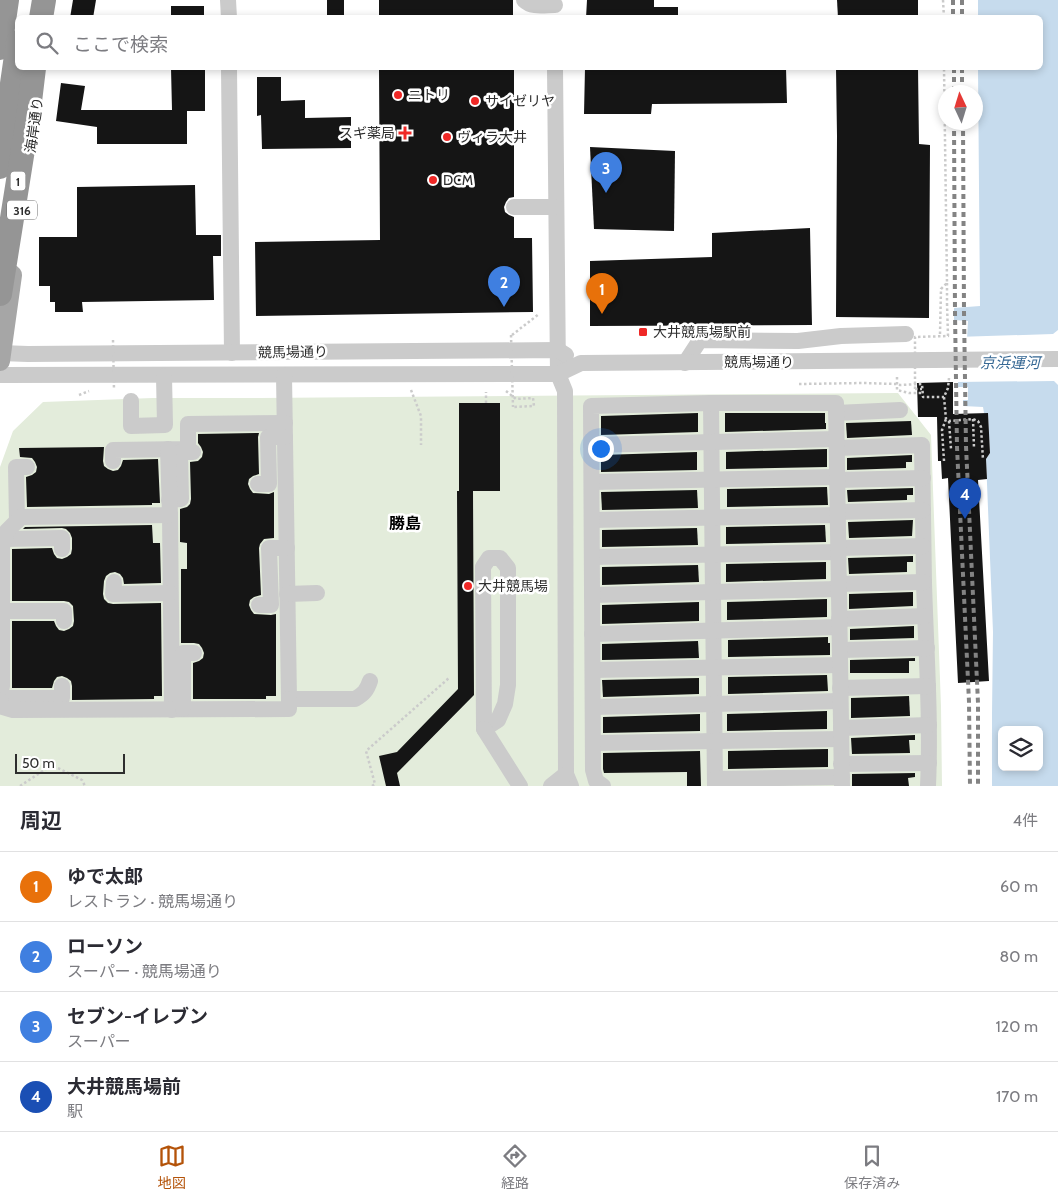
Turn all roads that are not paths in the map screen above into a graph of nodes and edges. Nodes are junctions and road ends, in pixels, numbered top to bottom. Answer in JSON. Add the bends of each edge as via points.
{"nodes":[{"id":1,"x":7,"y":0,"type":"edge"},
{"id":2,"x":23,"y":0,"type":"edge"},
{"id":3,"x":44,"y":0,"type":"edge"},
{"id":4,"x":52,"y":0,"type":"edge"},
{"id":5,"x":228,"y":0,"type":"edge"},
{"id":6,"x":524,"y":0,"type":"edge"},
{"id":7,"x":555,"y":8,"type":"edge"},
{"id":8,"x":21,"y":15,"type":"edge"},
{"id":9,"x":42,"y":15,"type":"edge"},
{"id":10,"x":50,"y":15,"type":"edge"},
{"id":11,"x":228,"y":15,"type":"edge"},
{"id":12,"x":0,"y":48,"type":"edge"},
{"id":13,"x":15,"y":63,"type":"edge"},
{"id":14,"x":34,"y":70,"type":"edge"},
{"id":15,"x":42,"y":70,"type":"edge"},
{"id":16,"x":229,"y":70,"type":"edge"},
{"id":17,"x":555,"y":70,"type":"edge"},
{"id":18,"x":0,"y":167,"type":"edge"},
{"id":19,"x":514,"y":207,"type":"dead end"},
{"id":20,"x":556,"y":207,"type":"junction"},
{"id":21,"x":0,"y":294,"type":"edge"},
{"id":22,"x":906,"y":334,"type":"dead end"},
{"id":23,"x":558,"y":350,"type":"junction"},
{"id":24,"x":232,"y":352,"type":"junction"},
{"id":25,"x":0,"y":356,"type":"edge"},
{"id":26,"x":1058,"y":360,"type":"edge"},
{"id":27,"x":582,"y":363,"type":"junction"},
{"id":28,"x":684,"y":363,"type":"junction"},
{"id":29,"x":558,"y":374,"type":"junction"},
{"id":30,"x":0,"y":375,"type":"edge"},
{"id":31,"x":284,"y":375,"type":"junction"},
{"id":32,"x":164,"y":376,"type":"junction"},
{"id":33,"x":130,"y":401,"type":"dead end"},
{"id":34,"x":711,"y":403,"type":"junction"},
{"id":35,"x":900,"y":410,"type":"dead end"},
{"id":36,"x":836,"y":413,"type":"junction"},
{"id":37,"x":285,"y":430,"type":"junction"},
{"id":38,"x":711,"y":442,"type":"junction"},
{"id":39,"x":836,"y":444,"type":"junction"},
{"id":40,"x":591,"y":445,"type":"junction"},
{"id":41,"x":168,"y":449,"type":"junction"},
{"id":42,"x":193,"y":452,"type":"dead end"},
{"id":43,"x":113,"y":461,"type":"dead end"},
{"id":44,"x":27,"y":467,"type":"dead end"},
{"id":45,"x":923,"y":478,"type":"junction"},
{"id":46,"x":837,"y":479,"type":"junction"},
{"id":47,"x":712,"y":480,"type":"junction"},
{"id":48,"x":592,"y":482,"type":"junction"},
{"id":49,"x":258,"y":484,"type":"dead end"},
{"id":50,"x":169,"y":508,"type":"junction"},
{"id":51,"x":923,"y":510,"type":"junction"},
{"id":52,"x":838,"y":514,"type":"junction"},
{"id":53,"x":712,"y":518,"type":"junction"},
{"id":54,"x":592,"y":520,"type":"junction"},
{"id":55,"x":16,"y":521,"type":"junction"},
{"id":56,"x":5,"y":539,"type":"junction"},
{"id":57,"x":924,"y":546,"type":"junction"},
{"id":58,"x":287,"y":548,"type":"junction"},
{"id":59,"x":62,"y":550,"type":"dead end"},
{"id":60,"x":838,"y":550,"type":"junction"},
{"id":61,"x":712,"y":555,"type":"junction"},
{"id":62,"x":592,"y":557,"type":"junction"},
{"id":63,"x":114,"y":582,"type":"dead end"},
{"id":64,"x":924,"y":582,"type":"junction"},
{"id":65,"x":838,"y":587,"type":"junction"},
{"id":66,"x":713,"y":592,"type":"junction"},
{"id":67,"x":170,"y":593,"type":"junction"},
{"id":68,"x":317,"y":593,"type":"dead end"},
{"id":69,"x":287,"y":594,"type":"junction"},
{"id":70,"x":592,"y":595,"type":"junction"},
{"id":71,"x":259,"y":605,"type":"dead end"},
{"id":72,"x":2,"y":611,"type":"junction"},
{"id":73,"x":925,"y":616,"type":"junction"},
{"id":74,"x":64,"y":621,"type":"dead end"},
{"id":75,"x":839,"y":623,"type":"junction"},
{"id":76,"x":714,"y":631,"type":"junction"},
{"id":77,"x":592,"y":634,"type":"junction"},
{"id":78,"x":927,"y":648,"type":"junction"},
{"id":79,"x":194,"y":653,"type":"dead end"},
{"id":80,"x":840,"y":657,"type":"junction"},
{"id":81,"x":714,"y":668,"type":"junction"},
{"id":82,"x":593,"y":670,"type":"junction"},
{"id":83,"x":370,"y":681,"type":"dead end"},
{"id":84,"x":62,"y":686,"type":"dead end"},
{"id":85,"x":928,"y":686,"type":"junction"},
{"id":86,"x":840,"y":695,"type":"junction"},
{"id":87,"x":0,"y":698,"type":"edge"},
{"id":88,"x":289,"y":699,"type":"junction"},
{"id":89,"x":714,"y":704,"type":"junction"},
{"id":90,"x":593,"y":707,"type":"junction"},
{"id":91,"x":178,"y":710,"type":"junction"},
{"id":92,"x":929,"y":725,"type":"junction"},
{"id":93,"x":484,"y":729,"type":"junction"},
{"id":94,"x":841,"y":734,"type":"junction"},
{"id":95,"x":715,"y":741,"type":"junction"},
{"id":96,"x":593,"y":744,"type":"junction"},
{"id":97,"x":929,"y":763,"type":"junction"},
{"id":98,"x":841,"y":776,"type":"edge"},
{"id":99,"x":568,"y":780,"type":"edge"},
{"id":100,"x":715,"y":783,"type":"edge"},
{"id":101,"x":520,"y":786,"type":"edge"},
{"id":102,"x":551,"y":786,"type":"edge"},
{"id":103,"x":603,"y":786,"type":"edge"},
{"id":104,"x":928,"y":786,"type":"edge"}],
"edges":[{"from":1,"to":12,"type":"highway"},
{"from":2,"to":8,"type":"highway"},
{"from":3,"to":9,"type":"highway"},
{"from":4,"to":10,"type":"main road"},
{"from":5,"to":11,"type":"street"},
{"from":6,"to":7,"type":"street","via":[[532,5]]},
{"from":13,"to":18,"type":"highway"},
{"from":14,"to":21,"type":"highway","number":"1"},
{"from":15,"to":25,"type":"main road","name":"海岸通り","number":"316"},
{"from":16,"to":24,"type":"street"},
{"from":17,"to":20,"type":"street"},
{"from":19,"to":20,"type":"street"},
{"from":20,"to":23,"type":"street"},
{"from":22,"to":28,"type":"street","via":[[798,341],[700,340]]},
{"from":23,"to":24,"type":"street","name":"競馬場通り"},
{"from":23,"to":27,"type":"street","name":"競馬場通り"},
{"from":23,"to":29,"type":"street"},
{"from":24,"to":25,"type":"street","name":"競馬場通り"},
{"from":26,"to":28,"type":"street","name":"競馬場通り"},
{"from":27,"to":28,"type":"street","name":"競馬場通り"},
{"from":27,"to":29,"type":"street","name":"競馬場通り"},
{"from":29,"to":31,"type":"street","name":"競馬場通り"},
{"from":29,"to":99,"type":"street","via":[[565,391]]},
{"from":30,"to":32,"type":"street","name":"競馬場通り"},
{"from":31,"to":32,"type":"street","name":"競馬場通り"},
{"from":31,"to":37,"type":"street"},
{"from":32,"to":33,"type":"street","via":[[165,425],[131,426]]},
{"from":34,"to":36,"type":"street","via":[[836,403]]},
{"from":34,"to":38,"type":"street"},
{"from":34,"to":40,"type":"street","via":[[591,406]]},
{"from":35,"to":36,"type":"street"},
{"from":36,"to":39,"type":"street"},
{"from":37,"to":41,"type":"street","via":[[188,424],[188,449]]},
{"from":37,"to":49,"type":"street","via":[[268,437],[269,484]]},
{"from":37,"to":58,"type":"street"},
{"from":38,"to":39,"type":"street"},
{"from":38,"to":40,"type":"street"},
{"from":38,"to":47,"type":"street"},
{"from":39,"to":45,"type":"street","via":[[922,445]]},
{"from":39,"to":46,"type":"street"},
{"from":40,"to":48,"type":"street"},
{"from":41,"to":43,"type":"street","via":[[113,450]]},
{"from":41,"to":50,"type":"street"},
{"from":42,"to":50,"type":"street","via":[[180,452],[181,499]]},
{"from":44,"to":55,"type":"street","via":[[16,467]]},
{"from":45,"to":46,"type":"street"},
{"from":45,"to":51,"type":"street"},
{"from":46,"to":47,"type":"street"},
{"from":46,"to":52,"type":"street"},
{"from":47,"to":48,"type":"street"},
{"from":47,"to":53,"type":"street"},
{"from":48,"to":54,"type":"street"},
{"from":50,"to":55,"type":"street","via":[[21,517]]},
{"from":50,"to":67,"type":"street"},
{"from":51,"to":52,"type":"street"},
{"from":51,"to":57,"type":"street"},
{"from":52,"to":53,"type":"street"},
{"from":52,"to":60,"type":"street"},
{"from":53,"to":54,"type":"street"},
{"from":53,"to":61,"type":"street"},
{"from":54,"to":62,"type":"street"},
{"from":55,"to":56,"type":"street"},
{"from":56,"to":59,"type":"street","via":[[62,538]]},
{"from":56,"to":72,"type":"street","via":[[2,547]]},
{"from":57,"to":60,"type":"street"},
{"from":57,"to":64,"type":"street"},
{"from":58,"to":69,"type":"street"},
{"from":58,"to":71,"type":"street","via":[[269,548],[271,605]]},
{"from":60,"to":61,"type":"street"},
{"from":60,"to":65,"type":"street"},
{"from":61,"to":62,"type":"street"},
{"from":61,"to":66,"type":"street"},
{"from":62,"to":70,"type":"street"},
{"from":63,"to":67,"type":"street","via":[[114,594]]},
{"from":64,"to":65,"type":"street"},
{"from":64,"to":73,"type":"street"},
{"from":65,"to":66,"type":"street"},
{"from":65,"to":75,"type":"street"},
{"from":66,"to":70,"type":"street"},
{"from":66,"to":76,"type":"street"},
{"from":67,"to":91,"type":"street"},
{"from":68,"to":69,"type":"street"},
{"from":69,"to":88,"type":"street"},
{"from":70,"to":77,"type":"street"},
{"from":72,"to":74,"type":"street","via":[[64,611]]},
{"from":72,"to":87,"type":"street"},
{"from":73,"to":75,"type":"street"},
{"from":73,"to":78,"type":"street"},
{"from":75,"to":76,"type":"street"},
{"from":75,"to":80,"type":"street"},
{"from":76,"to":77,"type":"street"},
{"from":76,"to":81,"type":"street"},
{"from":77,"to":82,"type":"street"},
{"from":78,"to":80,"type":"street"},
{"from":78,"to":85,"type":"street"},
{"from":79,"to":91,"type":"street","via":[[183,653]]},
{"from":80,"to":81,"type":"street"},
{"from":80,"to":86,"type":"street"},
{"from":81,"to":82,"type":"street"},
{"from":81,"to":89,"type":"street"},
{"from":82,"to":90,"type":"street"},
{"from":83,"to":88,"type":"street","via":[[363,695],[355,699]]},
{"from":84,"to":87,"type":"street","via":[[62,698]]},
{"from":85,"to":86,"type":"street"},
{"from":85,"to":92,"type":"street"},
{"from":86,"to":89,"type":"street"},
{"from":86,"to":94,"type":"street"},
{"from":87,"to":91,"type":"street","via":[[3,707],[13,710]]},
{"from":88,"to":91,"type":"street","via":[[289,709]]},
{"from":89,"to":90,"type":"street"},
{"from":89,"to":95,"type":"street"},
{"from":90,"to":96,"type":"street"},
{"from":92,"to":94,"type":"street"},
{"from":92,"to":97,"type":"street"},
{"from":93,"to":93,"type":"street","via":[[483,567],[489,558],[500,558],[508,568],[508,685],[498,720]]},
{"from":93,"to":101,"type":"street"},
{"from":94,"to":95,"type":"street"},
{"from":94,"to":98,"type":"street"},
{"from":95,"to":96,"type":"street"},
{"from":95,"to":100,"type":"street"},
{"from":96,"to":103,"type":"street","via":[[593,770],[596,781]]},
{"from":97,"to":98,"type":"street"},
{"from":97,"to":104,"type":"street"},
{"from":98,"to":100,"type":"street"},
{"from":99,"to":102,"type":"street"}]}
